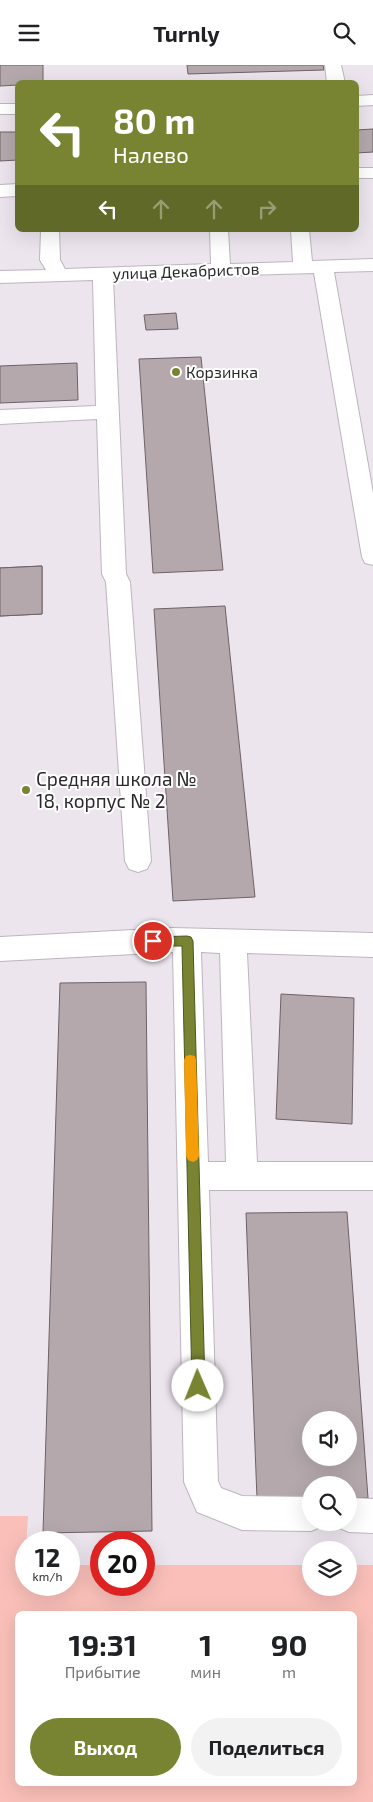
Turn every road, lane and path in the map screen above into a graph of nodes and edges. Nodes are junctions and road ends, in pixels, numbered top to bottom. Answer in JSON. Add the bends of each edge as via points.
{"nodes":[{"id":1,"x":333,"y":65,"type":"edge"},
{"id":2,"x":336,"y":80,"type":"edge"},
{"id":3,"x":373,"y":100,"type":"edge"},
{"id":4,"x":359,"y":101,"type":"edge"},
{"id":5,"x":0,"y":109,"type":"edge"},
{"id":6,"x":15,"y":109,"type":"edge"},
{"id":7,"x":359,"y":173,"type":"edge"},
{"id":8,"x":373,"y":173,"type":"edge"},
{"id":9,"x":15,"y":190,"type":"edge"},
{"id":10,"x":0,"y":191,"type":"edge"},
{"id":11,"x":50,"y":232,"type":"edge"},
{"id":12,"x":219,"y":232,"type":"edge"},
{"id":13,"x":301,"y":232,"type":"edge"},
{"id":14,"x":373,"y":265,"type":"edge"},
{"id":15,"x":313,"y":267,"type":"junction"},
{"id":16,"x":221,"y":270,"type":"junction"},
{"id":17,"x":103,"y":274,"type":"junction"},
{"id":18,"x":59,"y":275,"type":"junction"},
{"id":19,"x":0,"y":277,"type":"edge"},
{"id":20,"x":107,"y":412,"type":"junction"},
{"id":21,"x":0,"y":417,"type":"edge"},
{"id":22,"x":373,"y":557,"type":"edge"},
{"id":23,"x":138,"y":861,"type":"dead end"},
{"id":24,"x":187,"y":941,"type":"junction"},
{"id":25,"x":233,"y":942,"type":"junction"},
{"id":26,"x":373,"y":945,"type":"edge"},
{"id":27,"x":0,"y":949,"type":"edge"},
{"id":28,"x":193,"y":1176,"type":"junction"},
{"id":29,"x":373,"y":1176,"type":"edge"},
{"id":30,"x":242,"y":1177,"type":"junction"},
{"id":31,"x":302,"y":1515,"type":"edge"},
{"id":32,"x":357,"y":1515,"type":"edge"},
{"id":33,"x":373,"y":1516,"type":"edge"}],
"edges":[{"from":1,"to":2,"type":"street"},
{"from":3,"to":4,"type":"street"},
{"from":5,"to":6,"type":"street"},
{"from":7,"to":8,"type":"street"},
{"from":9,"to":10,"type":"street"},
{"from":11,"to":18,"type":"street","via":[[50,260]]},
{"from":12,"to":16,"type":"street"},
{"from":13,"to":15,"type":"street"},
{"from":14,"to":15,"type":"street","name":"улица Декабристов"},
{"from":15,"to":16,"type":"street","name":"улица Декабристов"},
{"from":15,"to":22,"type":"street"},
{"from":16,"to":17,"type":"street","name":"улица Декабристов"},
{"from":17,"to":18,"type":"street","name":"улица Декабристов"},
{"from":17,"to":20,"type":"street"},
{"from":18,"to":19,"type":"street","name":"улица Декабристов"},
{"from":20,"to":21,"type":"street"},
{"from":20,"to":23,"type":"street","via":[[114,574],[118,582]]},
{"from":24,"to":25,"type":"street"},
{"from":24,"to":27,"type":"street"},
{"from":24,"to":28,"type":"street"},
{"from":25,"to":26,"type":"street"},
{"from":25,"to":30,"type":"street"},
{"from":28,"to":30,"type":"street"},
{"from":28,"to":31,"type":"street","via":[[201,1482],[209,1501],[242,1513]]},
{"from":29,"to":30,"type":"street"},
{"from":32,"to":33,"type":"street"}]}
